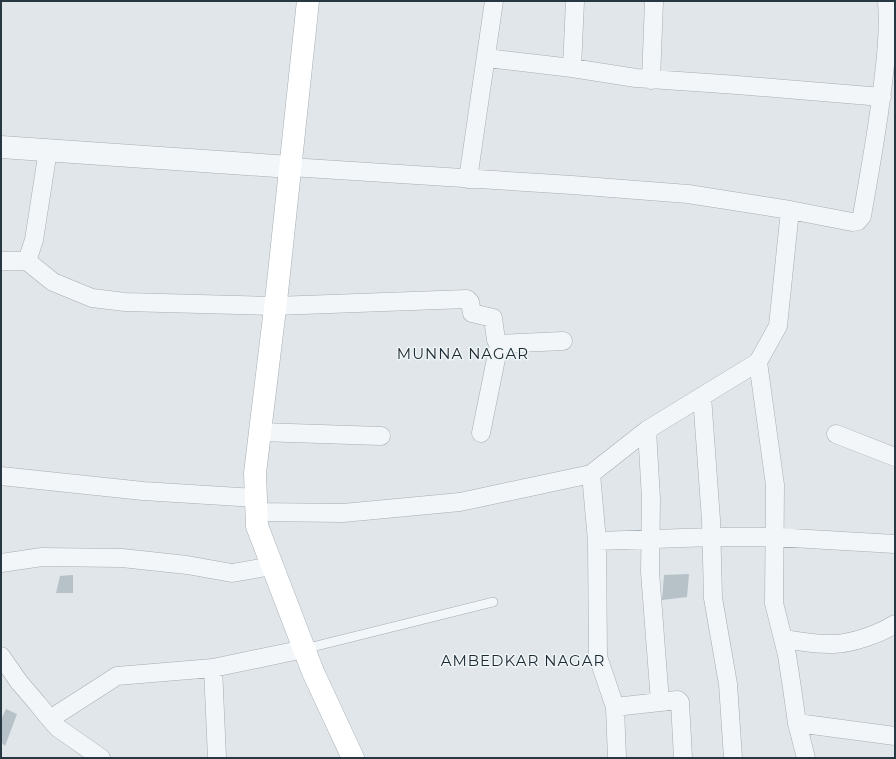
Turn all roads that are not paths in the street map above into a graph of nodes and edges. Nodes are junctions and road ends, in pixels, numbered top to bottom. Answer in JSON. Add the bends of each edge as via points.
{"nodes":[{"id":1,"x":308,"y":1,"type":"edge"},
{"id":2,"x":494,"y":1,"type":"edge"},
{"id":3,"x":575,"y":1,"type":"edge"},
{"id":4,"x":654,"y":1,"type":"edge"},
{"id":5,"x":886,"y":1,"type":"edge"},
{"id":6,"x":486,"y":58,"type":"junction"},
{"id":7,"x":572,"y":68,"type":"junction"},
{"id":8,"x":651,"y":80,"type":"junction"},
{"id":9,"x":882,"y":97,"type":"junction"},
{"id":10,"x":1,"y":147,"type":"edge"},
{"id":11,"x":48,"y":150,"type":"junction"},
{"id":12,"x":290,"y":167,"type":"junction"},
{"id":13,"x":468,"y":179,"type":"junction"},
{"id":14,"x":790,"y":210,"type":"junction"},
{"id":15,"x":1,"y":261,"type":"edge"},
{"id":16,"x":27,"y":261,"type":"junction"},
{"id":17,"x":275,"y":306,"type":"junction"},
{"id":18,"x":563,"y":341,"type":"dead end"},
{"id":19,"x":499,"y":344,"type":"junction"},
{"id":20,"x":758,"y":362,"type":"junction"},
{"id":21,"x":702,"y":396,"type":"junction"},
{"id":22,"x":647,"y":430,"type":"junction"},
{"id":23,"x":260,"y":432,"type":"junction"},
{"id":24,"x":481,"y":433,"type":"dead end"},
{"id":25,"x":836,"y":434,"type":"dead end"},
{"id":26,"x":381,"y":436,"type":"dead end"},
{"id":27,"x":895,"y":457,"type":"edge"},
{"id":28,"x":591,"y":474,"type":"junction"},
{"id":29,"x":1,"y":476,"type":"edge"},
{"id":30,"x":256,"y":505,"type":"junction"},
{"id":31,"x":712,"y":537,"type":"junction"},
{"id":32,"x":775,"y":537,"type":"junction"},
{"id":33,"x":650,"y":539,"type":"junction"},
{"id":34,"x":596,"y":541,"type":"junction"},
{"id":35,"x":895,"y":544,"type":"edge"},
{"id":36,"x":1,"y":563,"type":"edge"},
{"id":37,"x":272,"y":566,"type":"junction"},
{"id":38,"x":493,"y":602,"type":"dead end"},
{"id":39,"x":895,"y":624,"type":"edge"},
{"id":40,"x":783,"y":639,"type":"junction"},
{"id":41,"x":304,"y":649,"type":"junction"},
{"id":42,"x":1,"y":656,"type":"edge"},
{"id":43,"x":213,"y":668,"type":"junction"},
{"id":44,"x":660,"y":702,"type":"junction"},
{"id":45,"x":615,"y":707,"type":"junction"},
{"id":46,"x":50,"y":719,"type":"junction"},
{"id":47,"x":796,"y":724,"type":"junction"},
{"id":48,"x":895,"y":736,"type":"edge"},
{"id":49,"x":101,"y":758,"type":"edge"},
{"id":50,"x":216,"y":758,"type":"edge"},
{"id":51,"x":354,"y":758,"type":"edge"},
{"id":52,"x":617,"y":758,"type":"edge"},
{"id":53,"x":683,"y":758,"type":"edge"},
{"id":54,"x":732,"y":758,"type":"edge"},
{"id":55,"x":806,"y":758,"type":"edge"}],
"edges":[{"from":1,"to":12,"type":"main road"},
{"from":2,"to":6,"type":"street"},
{"from":3,"to":7,"type":"street"},
{"from":4,"to":8,"type":"street"},
{"from":5,"to":9,"type":"street","via":[[888,38]]},
{"from":6,"to":7,"type":"street"},
{"from":6,"to":13,"type":"street"},
{"from":7,"to":8,"type":"street"},
{"from":8,"to":9,"type":"street"},
{"from":9,"to":14,"type":"street","via":[[862,216],[858,221]]},
{"from":10,"to":11,"type":"street"},
{"from":11,"to":12,"type":"street"},
{"from":11,"to":16,"type":"street","via":[[34,240]]},
{"from":12,"to":13,"type":"street"},
{"from":12,"to":17,"type":"main road"},
{"from":13,"to":14,"type":"street","via":[[688,194]]},
{"from":14,"to":20,"type":"street","via":[[778,326]]},
{"from":15,"to":16,"type":"street"},
{"from":16,"to":17,"type":"street","via":[[53,282],[92,298],[125,302]]},
{"from":17,"to":19,"type":"street","via":[[467,299],[472,313],[493,318],[496,340]]},
{"from":17,"to":23,"type":"main road"},
{"from":18,"to":19,"type":"street"},
{"from":19,"to":24,"type":"street"},
{"from":20,"to":21,"type":"street"},
{"from":20,"to":32,"type":"street","via":[[775,485]]},
{"from":21,"to":22,"type":"street"},
{"from":21,"to":31,"type":"street"},
{"from":22,"to":28,"type":"street"},
{"from":22,"to":33,"type":"street","via":[[651,499]]},
{"from":23,"to":26,"type":"street"},
{"from":23,"to":30,"type":"main road","via":[[255,473]]},
{"from":25,"to":27,"type":"street"},
{"from":28,"to":30,"type":"street","via":[[460,502],[343,514]]},
{"from":28,"to":34,"type":"street"},
{"from":29,"to":30,"type":"street"},
{"from":30,"to":37,"type":"main road","via":[[257,526]]},
{"from":31,"to":32,"type":"street"},
{"from":31,"to":33,"type":"street"},
{"from":31,"to":54,"type":"street","via":[[713,598],[728,684]]},
{"from":32,"to":35,"type":"street"},
{"from":32,"to":40,"type":"street","via":[[774,603]]},
{"from":33,"to":34,"type":"street"},
{"from":33,"to":44,"type":"street","via":[[650,572]]},
{"from":34,"to":45,"type":"street","via":[[598,657]]},
{"from":36,"to":37,"type":"street","via":[[42,557],[122,558],[187,564],[232,572]]},
{"from":37,"to":41,"type":"main road"},
{"from":38,"to":41,"type":"lane"},
{"from":39,"to":40,"type":"street","via":[[884,631],[834,644]]},
{"from":40,"to":47,"type":"street"},
{"from":41,"to":43,"type":"street"},
{"from":41,"to":51,"type":"main road"},
{"from":42,"to":46,"type":"street","via":[[18,682]]},
{"from":43,"to":46,"type":"street","via":[[117,676]]},
{"from":43,"to":50,"type":"street"},
{"from":44,"to":45,"type":"street"},
{"from":44,"to":53,"type":"street","via":[[680,702]]},
{"from":45,"to":52,"type":"street"},
{"from":46,"to":49,"type":"street","via":[[58,728]]},
{"from":47,"to":48,"type":"street"},
{"from":47,"to":55,"type":"street"}]}
